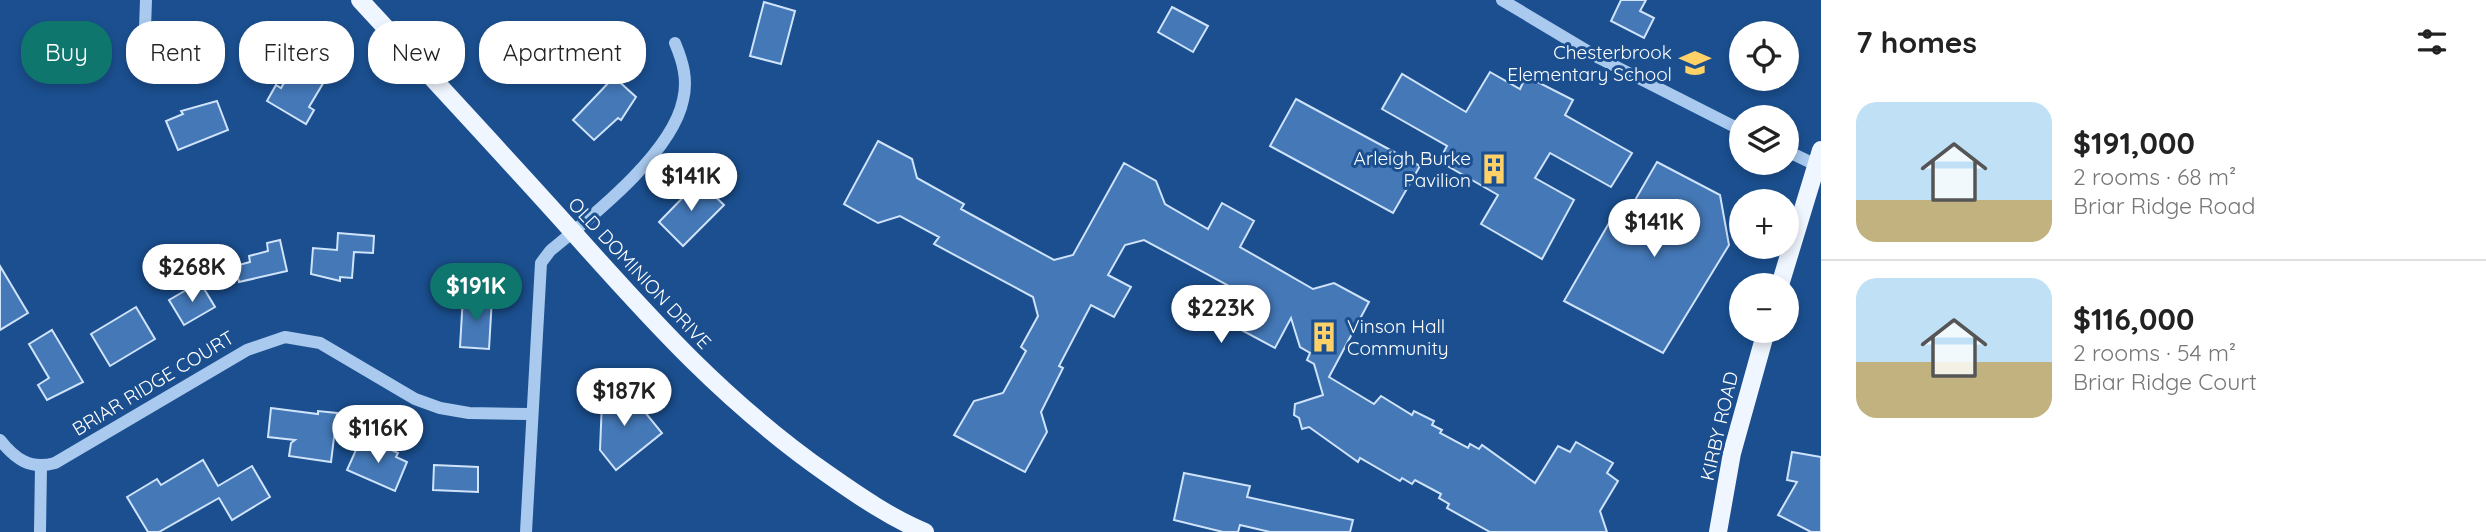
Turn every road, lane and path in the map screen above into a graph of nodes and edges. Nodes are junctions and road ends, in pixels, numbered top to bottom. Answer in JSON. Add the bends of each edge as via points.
{"nodes":[{"id":1,"x":146,"y":0,"type":"edge"},
{"id":2,"x":360,"y":0,"type":"edge"},
{"id":3,"x":1502,"y":0,"type":"edge"},
{"id":4,"x":145,"y":21,"type":"edge"},
{"id":5,"x":675,"y":43,"type":"dead end"},
{"id":6,"x":1729,"y":124,"type":"edge"},
{"id":7,"x":1799,"y":153,"type":"edge"},
{"id":8,"x":1818,"y":157,"type":"edge"},
{"id":9,"x":573,"y":232,"type":"junction"},
{"id":10,"x":1784,"y":273,"type":"edge"},
{"id":11,"x":1763,"y":343,"type":"edge"},
{"id":12,"x":530,"y":414,"type":"junction"},
{"id":13,"x":0,"y":440,"type":"edge"},
{"id":14,"x":41,"y":466,"type":"junction"},
{"id":15,"x":40,"y":532,"type":"edge"},
{"id":16,"x":526,"y":532,"type":"edge"},
{"id":17,"x":925,"y":532,"type":"edge"},
{"id":18,"x":1718,"y":532,"type":"edge"}],
"edges":[{"from":1,"to":4,"type":"street"},
{"from":2,"to":9,"type":"main road","name":"OLD DOMINION DRIVE"},
{"from":3,"to":6,"type":"street","via":[[1599,58]]},
{"from":5,"to":9,"type":"street","via":[[685,81],[678,118],[642,166]]},
{"from":7,"to":8,"type":"street"},
{"from":8,"to":10,"type":"main road"},
{"from":9,"to":12,"type":"street","via":[[541,263]]},
{"from":9,"to":17,"type":"main road","name":"OLD DOMINION DRIVE","via":[[733,402],[841,484]]},
{"from":11,"to":18,"type":"main road","name":"KIRBY ROAD","via":[[1732,453]]},
{"from":12,"to":14,"type":"street","name":"BRIAR RIDGE COURT","via":[[440,408],[404,393],[320,343],[285,337],[247,350],[55,463]]},
{"from":12,"to":16,"type":"street"},
{"from":13,"to":14,"type":"street","via":[[24,463]]},
{"from":14,"to":15,"type":"street"}]}
